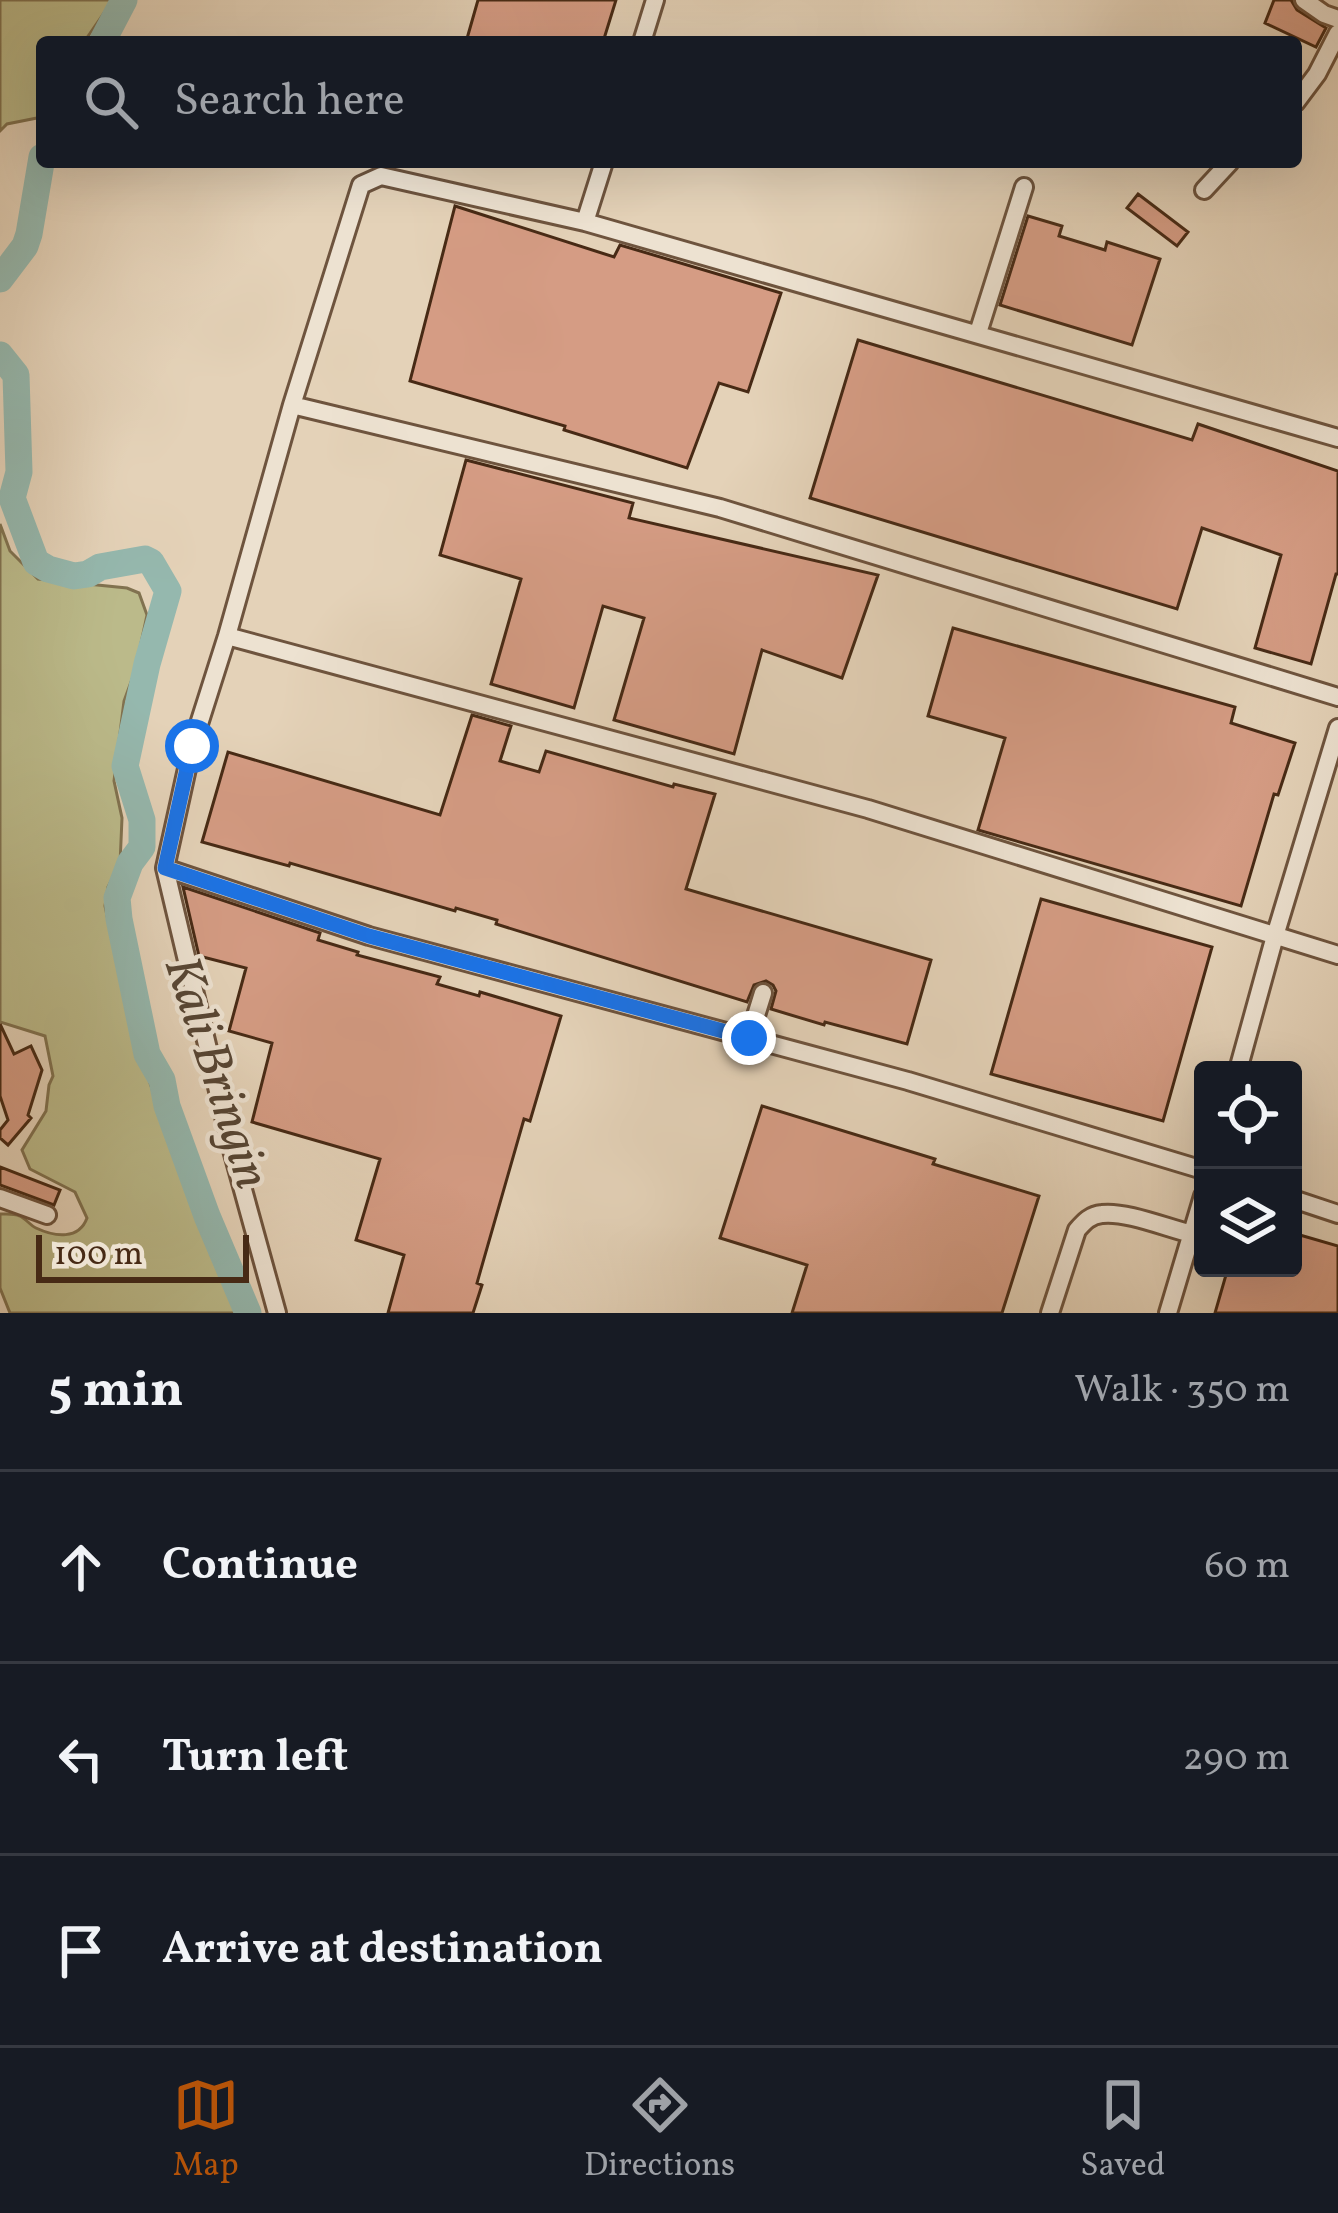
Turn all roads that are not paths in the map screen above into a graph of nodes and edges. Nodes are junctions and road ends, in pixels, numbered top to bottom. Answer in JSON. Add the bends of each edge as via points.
{"nodes":[{"id":1,"x":655,"y":0,"type":"edge"},
{"id":2,"x":1304,"y":0,"type":"edge"},
{"id":3,"x":1338,"y":20,"type":"edge"},
{"id":4,"x":1338,"y":33,"type":"edge"},
{"id":5,"x":644,"y":36,"type":"edge"},
{"id":6,"x":1302,"y":94,"type":"edge"},
{"id":7,"x":602,"y":168,"type":"edge"},
{"id":8,"x":1224,"y":168,"type":"edge"},
{"id":9,"x":1024,"y":187,"type":"dead end"},
{"id":10,"x":1204,"y":190,"type":"dead end"},
{"id":11,"x":585,"y":222,"type":"junction"},
{"id":12,"x":978,"y":333,"type":"junction"},
{"id":13,"x":292,"y":405,"type":"junction"},
{"id":14,"x":1338,"y":438,"type":"edge"},
{"id":15,"x":226,"y":636,"type":"junction"},
{"id":16,"x":1338,"y":697,"type":"edge"},
{"id":17,"x":1338,"y":728,"type":"edge"},
{"id":18,"x":165,"y":868,"type":"junction"},
{"id":19,"x":1275,"y":936,"type":"junction"},
{"id":20,"x":1338,"y":955,"type":"edge"},
{"id":21,"x":763,"y":994,"type":"dead end"},
{"id":22,"x":749,"y":1038,"type":"junction"},
{"id":23,"x":1240,"y":1061,"type":"edge"},
{"id":24,"x":1200,"y":1169,"type":"edge"},
{"id":25,"x":0,"y":1198,"type":"edge"},
{"id":26,"x":1302,"y":1202,"type":"edge"},
{"id":27,"x":1338,"y":1214,"type":"edge"},
{"id":28,"x":47,"y":1215,"type":"dead end"},
{"id":29,"x":1194,"y":1227,"type":"edge"},
{"id":30,"x":1192,"y":1234,"type":"junction"},
{"id":31,"x":277,"y":1313,"type":"edge"},
{"id":32,"x":1050,"y":1313,"type":"edge"},
{"id":33,"x":1168,"y":1313,"type":"edge"}],
"edges":[{"from":1,"to":5,"type":"street"},
{"from":2,"to":3,"type":"street"},
{"from":4,"to":6,"type":"street"},
{"from":7,"to":11,"type":"street"},
{"from":8,"to":10,"type":"street"},
{"from":9,"to":12,"type":"street"},
{"from":11,"to":12,"type":"street"},
{"from":11,"to":13,"type":"street","via":[[381,176],[361,185]]},
{"from":12,"to":14,"type":"street"},
{"from":13,"to":15,"type":"street"},
{"from":13,"to":16,"type":"street","via":[[719,508]]},
{"from":15,"to":18,"type":"street"},
{"from":15,"to":19,"type":"street","via":[[868,809]]},
{"from":17,"to":19,"type":"street"},
{"from":18,"to":22,"type":"street","via":[[369,936]]},
{"from":18,"to":31,"type":"street"},
{"from":19,"to":20,"type":"street"},
{"from":19,"to":23,"type":"street"},
{"from":21,"to":22,"type":"street"},
{"from":22,"to":24,"type":"street"},
{"from":25,"to":28,"type":"street"},
{"from":26,"to":27,"type":"street"},
{"from":29,"to":30,"type":"street"},
{"from":30,"to":32,"type":"street","via":[[1117,1215],[1086,1219]]},
{"from":30,"to":33,"type":"street"}]}
